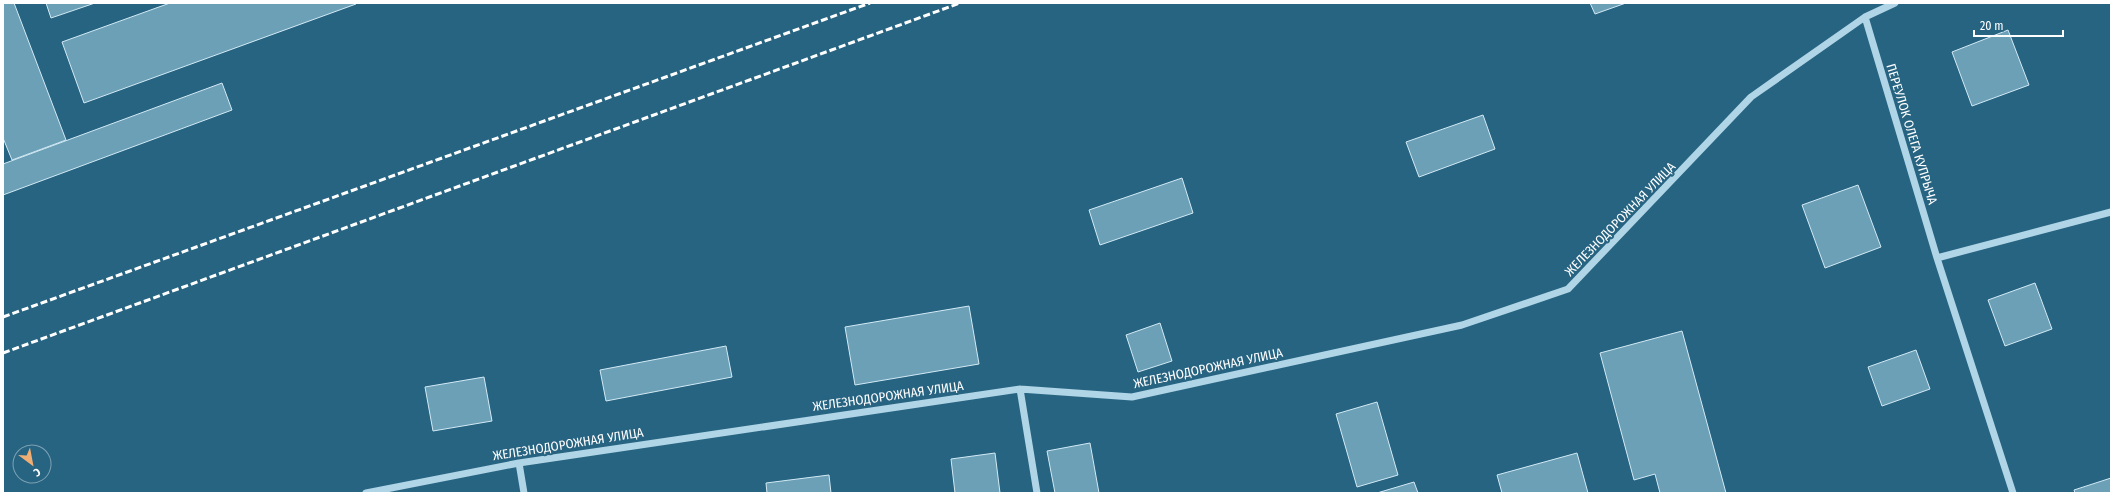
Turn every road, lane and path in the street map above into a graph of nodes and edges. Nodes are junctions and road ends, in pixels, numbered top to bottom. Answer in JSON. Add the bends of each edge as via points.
{"nodes":[{"id":1,"x":1895,"y":3,"type":"edge"},
{"id":2,"x":1865,"y":17,"type":"junction"},
{"id":3,"x":2111,"y":212,"type":"edge"},
{"id":4,"x":1937,"y":258,"type":"junction"},
{"id":5,"x":1020,"y":389,"type":"junction"},
{"id":6,"x":519,"y":463,"type":"junction"},
{"id":7,"x":366,"y":493,"type":"edge"},
{"id":8,"x":524,"y":493,"type":"edge"},
{"id":9,"x":1037,"y":493,"type":"edge"},
{"id":10,"x":2013,"y":493,"type":"edge"}],
"edges":[{"from":1,"to":2,"type":"street","name":"ЖЕЛЕЗНОДОРОЖНАЯ УЛИЦА"},
{"from":2,"to":4,"type":"street","name":"ПЕРЕУЛОК ОЛЕГА КУПРЫЧА"},
{"from":2,"to":5,"type":"street","name":"ЖЕЛЕЗНОДОРОЖНАЯ УЛИЦА","via":[[1751,97],[1568,289],[1462,325],[1132,397]]},
{"from":3,"to":4,"type":"street"},
{"from":4,"to":10,"type":"street","name":"ПЕРЕУЛОК ОЛЕГА КУПРЫЧА"},
{"from":5,"to":6,"type":"street","name":"ЖЕЛЕЗНОДОРОЖНАЯ УЛИЦА"},
{"from":5,"to":9,"type":"street"},
{"from":6,"to":7,"type":"street","name":"ЖЕЛЕЗНОДОРОЖНАЯ УЛИЦА"},
{"from":6,"to":8,"type":"street"}]}
